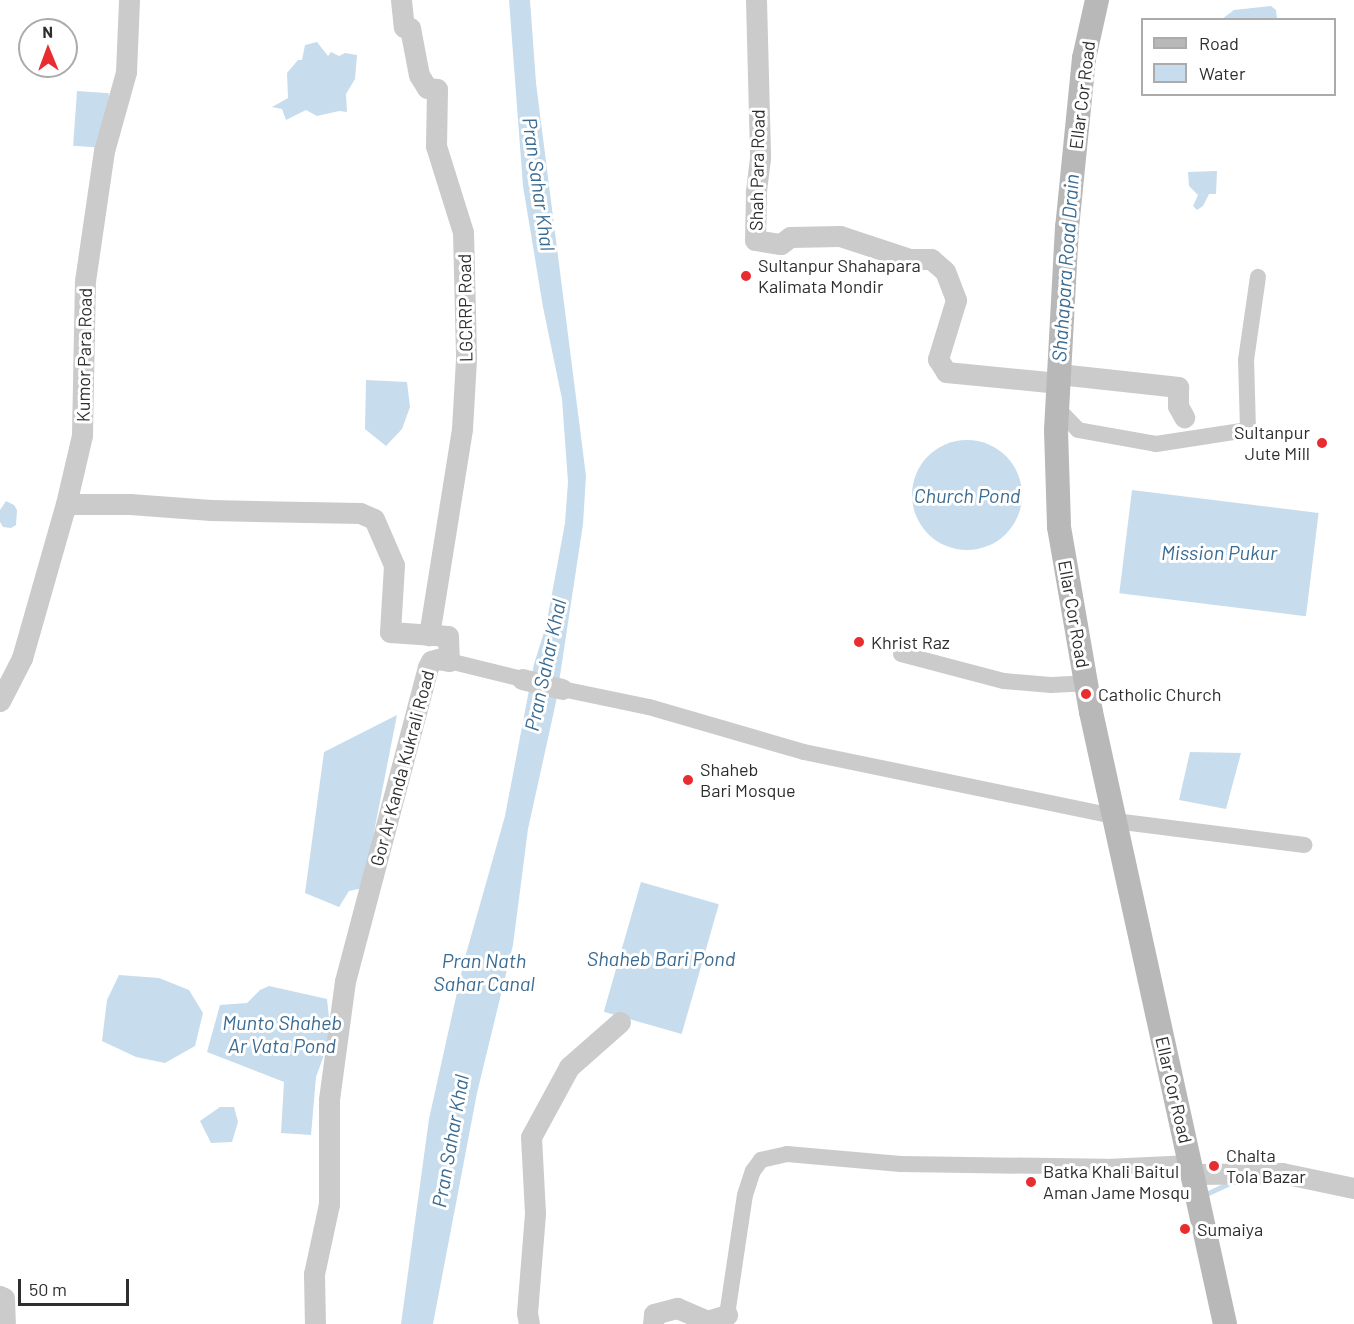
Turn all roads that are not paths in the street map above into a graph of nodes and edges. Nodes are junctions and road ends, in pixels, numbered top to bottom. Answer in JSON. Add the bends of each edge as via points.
{"nodes":[{"id":1,"x":129,"y":0,"type":"edge"},
{"id":2,"x":401,"y":0,"type":"edge"},
{"id":3,"x":756,"y":0,"type":"edge"},
{"id":4,"x":1097,"y":0,"type":"edge"},
{"id":5,"x":1258,"y":277,"type":"dead end"},
{"id":6,"x":1058,"y":379,"type":"junction"},
{"id":7,"x":1057,"y":408,"type":"junction"},
{"id":8,"x":1184,"y":417,"type":"dead end"},
{"id":9,"x":66,"y":504,"type":"junction"},
{"id":10,"x":429,"y":635,"type":"junction"},
{"id":11,"x":901,"y":654,"type":"dead end"},
{"id":12,"x":449,"y":661,"type":"junction"},
{"id":13,"x":522,"y":679,"type":"joint"},
{"id":14,"x":1086,"y":683,"type":"junction"},
{"id":15,"x":562,"y":690,"type":"joint"},
{"id":16,"x":0,"y":701,"type":"edge"},
{"id":17,"x":1114,"y":818,"type":"junction"},
{"id":18,"x":1304,"y":845,"type":"dead end"},
{"id":19,"x":620,"y":1022,"type":"dead end"},
{"id":20,"x":1191,"y":1168,"type":"junction"},
{"id":21,"x":1354,"y":1188,"type":"edge"},
{"id":22,"x":0,"y":1296,"type":"edge"},
{"id":23,"x":727,"y":1315,"type":"joint"},
{"id":24,"x":5,"y":1324,"type":"edge"},
{"id":25,"x":315,"y":1324,"type":"edge"},
{"id":26,"x":529,"y":1324,"type":"edge"},
{"id":27,"x":653,"y":1324,"type":"edge"},
{"id":28,"x":1225,"y":1324,"type":"edge"}],
"edges":[{"from":1,"to":9,"type":"street","name":"Kumor Para Road","via":[[126,72],[104,151],[85,281],[82,435]]},
{"from":2,"to":10,"type":"street","name":"LGCRRP Road","via":[[404,27],[410,28],[419,75],[427,88],[437,89],[436,146],[463,232],[466,359],[462,429]]},
{"from":3,"to":6,"type":"street","name":"Shah Para Road","via":[[760,158],[755,240],[781,244],[790,237],[840,236],[910,258],[931,259],[945,271],[956,300],[938,359],[946,372]]},
{"from":4,"to":6,"type":"main road","name":"Ellar Cor Road","via":[[1083,69],[1067,227]]},
{"from":5,"to":7,"type":"street","via":[[1246,360],[1248,430],[1156,444],[1078,430]]},
{"from":6,"to":7,"type":"main road","name":"Ellar Cor Road"},
{"from":6,"to":8,"type":"street","via":[[1178,387],[1178,406]]},
{"from":7,"to":14,"type":"main road","name":"Ellar Cor Road","via":[[1059,527]]},
{"from":9,"to":10,"type":"street","name":"Gor Ar Kanda Kukrali Road","via":[[360,513],[374,519],[394,565],[390,632]]},
{"from":9,"to":16,"type":"street","name":"Kumor Para Road","via":[[22,658]]},
{"from":10,"to":12,"type":"street","name":"Gor Ar Kanda Kukrali Road","via":[[448,636]]},
{"from":11,"to":14,"type":"street","via":[[1004,681]]},
{"from":12,"to":13,"type":"street"},
{"from":12,"to":25,"type":"street","name":"Gor Ar Kanda Kukrali Road","via":[[438,658],[428,667],[345,981],[329,1100],[328,1204],[314,1274]]},
{"from":13,"to":15,"type":"street"},
{"from":14,"to":17,"type":"main road","name":"Ellar Cor Road"},
{"from":15,"to":17,"type":"street","via":[[648,707],[804,752]]},
{"from":17,"to":18,"type":"street"},
{"from":17,"to":20,"type":"main road","name":"Ellar Cor Road"},
{"from":19,"to":26,"type":"street","via":[[569,1067],[531,1137],[535,1213]]},
{"from":20,"to":21,"type":"street","via":[[1282,1173]]},
{"from":20,"to":23,"type":"street","via":[[912,1164],[787,1154],[761,1160],[745,1195]]},
{"from":20,"to":28,"type":"main road","name":"Ellar Cor Road"},
{"from":22,"to":24,"type":"street","via":[[4,1298]]},
{"from":23,"to":27,"type":"street","via":[[707,1321],[677,1308],[654,1314]]}]}
